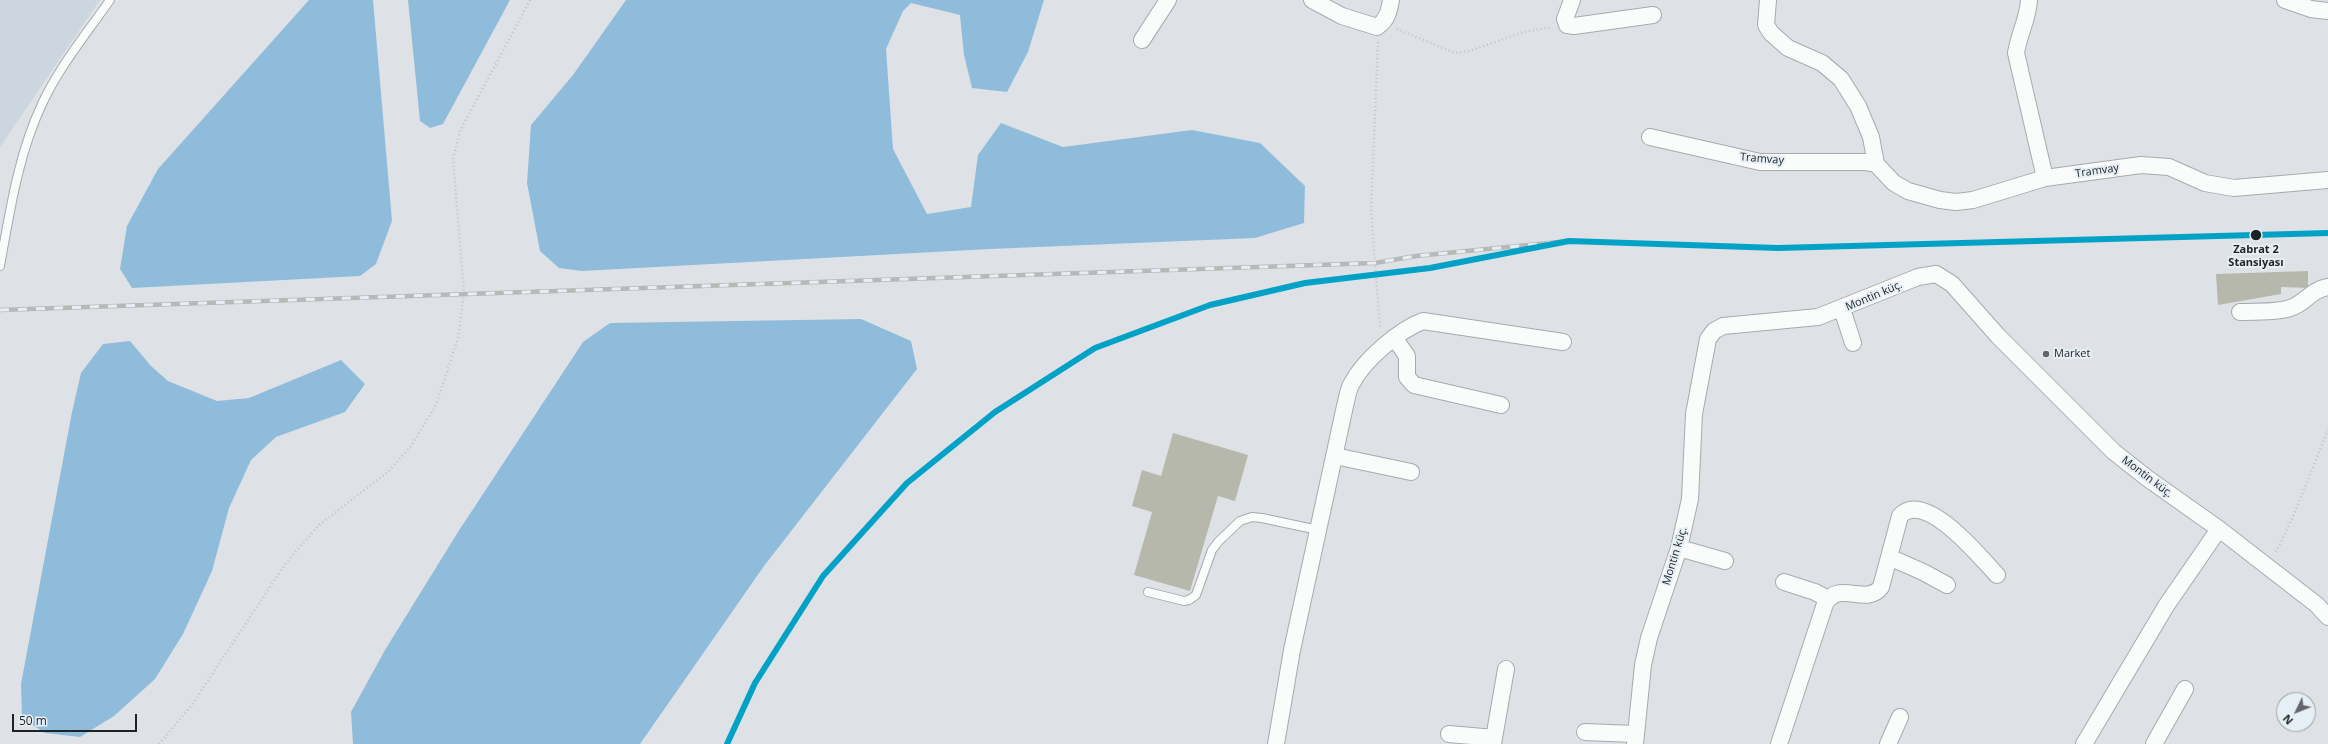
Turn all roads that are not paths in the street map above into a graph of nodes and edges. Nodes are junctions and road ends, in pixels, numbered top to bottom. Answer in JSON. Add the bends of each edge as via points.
{"nodes":[{"id":1,"x":110,"y":0,"type":"edge"},
{"id":2,"x":1168,"y":0,"type":"edge"},
{"id":3,"x":1312,"y":0,"type":"edge"},
{"id":4,"x":1391,"y":0,"type":"edge"},
{"id":5,"x":1572,"y":0,"type":"edge"},
{"id":6,"x":1768,"y":0,"type":"edge"},
{"id":7,"x":2029,"y":0,"type":"edge"},
{"id":8,"x":2285,"y":0,"type":"edge"},
{"id":9,"x":2327,"y":0,"type":"edge"},
{"id":10,"x":2328,"y":10,"type":"edge"},
{"id":11,"x":1653,"y":15,"type":"dead end"},
{"id":12,"x":1142,"y":40,"type":"dead end"},
{"id":13,"x":1650,"y":137,"type":"dead end"},
{"id":14,"x":1876,"y":164,"type":"junction"},
{"id":15,"x":2045,"y":178,"type":"junction"},
{"id":16,"x":2328,"y":180,"type":"edge"},
{"id":17,"x":0,"y":266,"type":"edge"},
{"id":18,"x":2328,"y":288,"type":"edge"},
{"id":19,"x":1842,"y":309,"type":"junction"},
{"id":20,"x":2240,"y":312,"type":"dead end"},
{"id":21,"x":1390,"y":342,"type":"junction"},
{"id":22,"x":1563,"y":342,"type":"dead end"},
{"id":23,"x":1853,"y":343,"type":"dead end"},
{"id":24,"x":1501,"y":405,"type":"dead end"},
{"id":25,"x":1334,"y":456,"type":"junction"},
{"id":26,"x":1411,"y":472,"type":"dead end"},
{"id":27,"x":2219,"y":529,"type":"junction"},
{"id":28,"x":1318,"y":530,"type":"junction"},
{"id":29,"x":1679,"y":548,"type":"junction"},
{"id":30,"x":1889,"y":557,"type":"junction"},
{"id":31,"x":1725,"y":561,"type":"dead end"},
{"id":32,"x":1997,"y":575,"type":"dead end"},
{"id":33,"x":1784,"y":582,"type":"dead end"},
{"id":34,"x":1946,"y":585,"type":"dead end"},
{"id":35,"x":1148,"y":592,"type":"dead end"},
{"id":36,"x":1828,"y":599,"type":"junction"},
{"id":37,"x":2328,"y":617,"type":"edge"},
{"id":38,"x":1506,"y":669,"type":"dead end"},
{"id":39,"x":2185,"y":689,"type":"dead end"},
{"id":40,"x":1900,"y":717,"type":"dead end"},
{"id":41,"x":1585,"y":732,"type":"dead end"},
{"id":42,"x":1449,"y":734,"type":"dead end"},
{"id":43,"x":1635,"y":739,"type":"edge"},
{"id":44,"x":1494,"y":741,"type":"edge"},
{"id":45,"x":1276,"y":744,"type":"edge"},
{"id":46,"x":1779,"y":744,"type":"edge"},
{"id":47,"x":1888,"y":744,"type":"edge"},
{"id":48,"x":2084,"y":744,"type":"edge"},
{"id":49,"x":2154,"y":744,"type":"edge"}],
"edges":[{"from":1,"to":17,"type":"lane","via":[[42,103],[14,188]]},
{"from":2,"to":12,"type":"street"},
{"from":3,"to":4,"type":"street","via":[[1342,16],[1380,25],[1388,14]]},
{"from":5,"to":11,"type":"street","via":[[1565,18],[1568,25]]},
{"from":6,"to":14,"type":"street","via":[[1766,24],[1771,33],[1788,48],[1822,63],[1841,79],[1858,106],[1871,137]]},
{"from":7,"to":15,"type":"street","via":[[2028,13],[2018,39],[2016,53]]},
{"from":8,"to":10,"type":"street","via":[[2310,9]]},
{"from":9,"to":10,"type":"street"},
{"from":13,"to":14,"type":"street","name":"Tramvay","via":[[1760,162]]},
{"from":14,"to":15,"type":"street","name":"Tramvay","via":[[1894,183],[1908,191],[1956,202],[1973,200]]},
{"from":15,"to":16,"type":"street","name":"Tramvay","via":[[2141,165],[2169,167],[2205,183],[2234,188]]},
{"from":18,"to":20,"type":"street","via":[[2314,290],[2290,308]]},
{"from":19,"to":23,"type":"street"},
{"from":19,"to":27,"type":"street","name":"Montin küç.","via":[[1918,277],[1936,274],[1943,277],[2114,452],[2146,478]]},
{"from":19,"to":29,"type":"street","name":"Montin küç.","via":[[1800,320],[1723,326],[1714,331],[1708,339],[1694,414],[1690,499]]},
{"from":21,"to":22,"type":"street","via":[[1423,321]]},
{"from":21,"to":24,"type":"street","via":[[1407,356],[1407,377],[1414,385]]},
{"from":21,"to":25,"type":"street","via":[[1361,367],[1351,384]]},
{"from":25,"to":26,"type":"street"},
{"from":25,"to":28,"type":"street"},
{"from":27,"to":37,"type":"street","name":"Montin küç.","via":[[2317,605]]},
{"from":27,"to":48,"type":"street","via":[[2166,606]]},
{"from":28,"to":35,"type":"lane","via":[[1262,518],[1252,517],[1240,521],[1212,550],[1196,595],[1184,601]]},
{"from":28,"to":45,"type":"street","via":[[1292,650]]},
{"from":29,"to":31,"type":"street"},
{"from":29,"to":43,"type":"street","name":"Montin küç.","via":[[1643,665]]},
{"from":30,"to":32,"type":"street","via":[[1900,516],[1905,511],[1913,509],[1940,520],[1964,539]]},
{"from":30,"to":34,"type":"street"},
{"from":30,"to":36,"type":"street","via":[[1881,588],[1876,594],[1869,596],[1844,592]]},
{"from":33,"to":36,"type":"street"},
{"from":36,"to":46,"type":"street"},
{"from":38,"to":44,"type":"street"},
{"from":39,"to":49,"type":"street"},
{"from":40,"to":47,"type":"street"},
{"from":41,"to":43,"type":"street"},
{"from":42,"to":44,"type":"street"}]}
